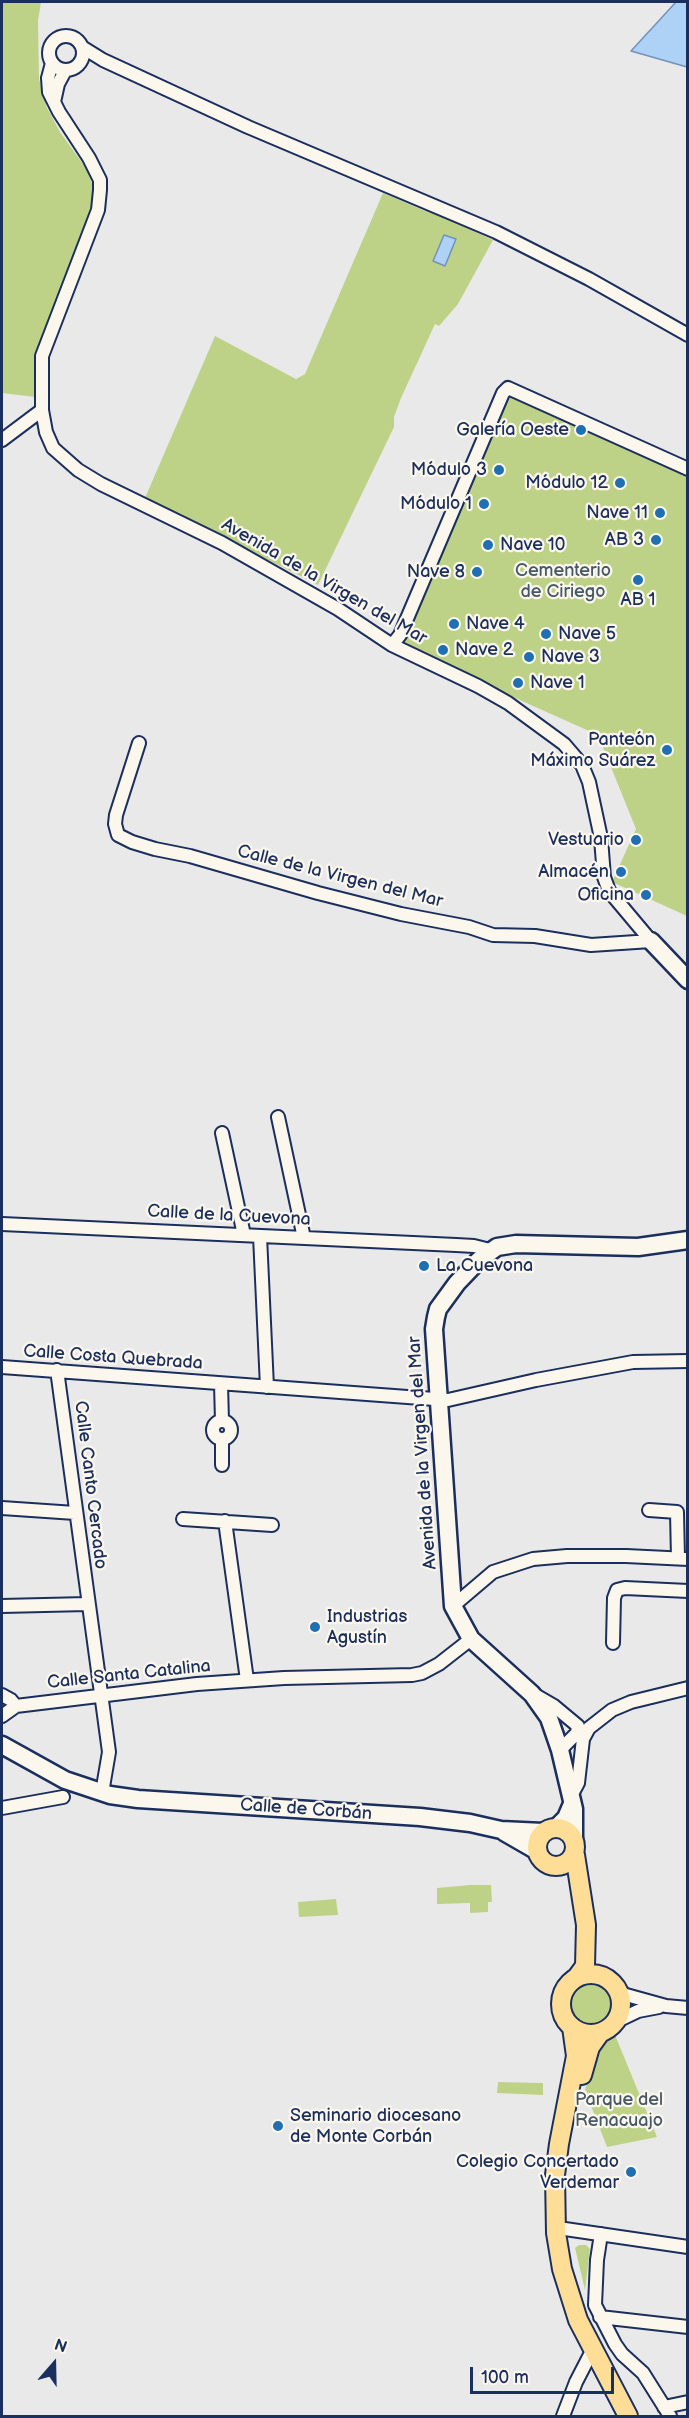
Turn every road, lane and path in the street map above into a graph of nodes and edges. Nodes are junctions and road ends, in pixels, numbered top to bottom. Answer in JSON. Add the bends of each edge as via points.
{"nodes":[{"id":1,"x":82,"y":47,"type":"junction"},
{"id":2,"x":103,"y":60,"type":"junction"},
{"id":3,"x":51,"y":63,"type":"junction"},
{"id":4,"x":71,"y":69,"type":"junction"},
{"id":5,"x":54,"y":102,"type":"junction"},
{"id":6,"x":687,"y":335,"type":"edge"},
{"id":7,"x":42,"y":410,"type":"junction"},
{"id":8,"x":2,"y":440,"type":"edge"},
{"id":9,"x":687,"y":468,"type":"edge"},
{"id":10,"x":392,"y":645,"type":"junction"},
{"id":11,"x":139,"y":743,"type":"dead end"},
{"id":12,"x":651,"y":941,"type":"junction"},
{"id":13,"x":687,"y":980,"type":"edge"},
{"id":14,"x":278,"y":1117,"type":"dead end"},
{"id":15,"x":222,"y":1133,"type":"dead end"},
{"id":16,"x":2,"y":1224,"type":"edge"},
{"id":17,"x":244,"y":1235,"type":"junction"},
{"id":18,"x":260,"y":1236,"type":"junction"},
{"id":19,"x":304,"y":1238,"type":"junction"},
{"id":20,"x":687,"y":1240,"type":"edge"},
{"id":21,"x":456,"y":1245,"type":"junction"},
{"id":22,"x":490,"y":1250,"type":"junction"},
{"id":23,"x":472,"y":1267,"type":"junction"},
{"id":24,"x":687,"y":1361,"type":"edge"},
{"id":25,"x":2,"y":1367,"type":"edge"},
{"id":26,"x":57,"y":1370,"type":"junction"},
{"id":27,"x":221,"y":1384,"type":"junction"},
{"id":28,"x":267,"y":1387,"type":"junction"},
{"id":29,"x":439,"y":1400,"type":"junction"},
{"id":30,"x":222,"y":1465,"type":"dead end"},
{"id":31,"x":2,"y":1508,"type":"edge"},
{"id":32,"x":649,"y":1510,"type":"dead end"},
{"id":33,"x":75,"y":1513,"type":"junction"},
{"id":34,"x":183,"y":1519,"type":"dead end"},
{"id":35,"x":225,"y":1521,"type":"junction"},
{"id":36,"x":272,"y":1525,"type":"dead end"},
{"id":37,"x":683,"y":1559,"type":"edge"},
{"id":38,"x":687,"y":1591,"type":"edge"},
{"id":39,"x":87,"y":1604,"type":"junction"},
{"id":40,"x":2,"y":1606,"type":"edge"},
{"id":41,"x":453,"y":1606,"type":"junction"},
{"id":42,"x":471,"y":1639,"type":"junction"},
{"id":43,"x":613,"y":1642,"type":"dead end"},
{"id":44,"x":247,"y":1680,"type":"junction"},
{"id":45,"x":687,"y":1688,"type":"edge"},
{"id":46,"x":532,"y":1694,"type":"junction"},
{"id":47,"x":2,"y":1695,"type":"edge"},
{"id":48,"x":101,"y":1695,"type":"junction"},
{"id":49,"x":16,"y":1706,"type":"junction"},
{"id":50,"x":2,"y":1716,"type":"edge"},
{"id":51,"x":597,"y":1720,"type":"junction"},
{"id":52,"x":552,"y":1726,"type":"junction"},
{"id":53,"x":578,"y":1726,"type":"junction"},
{"id":54,"x":2,"y":1745,"type":"edge"},
{"id":55,"x":560,"y":1750,"type":"junction"},
{"id":56,"x":106,"y":1794,"type":"junction"},
{"id":57,"x":63,"y":1797,"type":"dead end"},
{"id":58,"x":571,"y":1800,"type":"junction"},
{"id":59,"x":2,"y":1808,"type":"edge"},
{"id":60,"x":501,"y":1830,"type":"junction"},
{"id":61,"x":550,"y":1830,"type":"junction"},
{"id":62,"x":575,"y":1847,"type":"junction"},
{"id":63,"x":537,"y":1851,"type":"junction"},
{"id":64,"x":558,"y":1866,"type":"junction"},
{"id":65,"x":579,"y":1888,"type":"junction"},
{"id":66,"x":586,"y":1925,"type":"junction"},
{"id":67,"x":577,"y":1977,"type":"junction"},
{"id":68,"x":603,"y":1977,"type":"junction"},
{"id":69,"x":619,"y":1993,"type":"junction"},
{"id":70,"x":666,"y":2006,"type":"junction"},
{"id":71,"x":687,"y":2008,"type":"edge"},
{"id":72,"x":615,"y":2022,"type":"junction"},
{"id":73,"x":572,"y":2027,"type":"junction"},
{"id":74,"x":600,"y":2033,"type":"junction"},
{"id":75,"x":565,"y":2229,"type":"junction"},
{"id":76,"x":601,"y":2234,"type":"junction"},
{"id":77,"x":687,"y":2247,"type":"edge"},
{"id":78,"x":600,"y":2317,"type":"junction"},
{"id":79,"x":687,"y":2327,"type":"edge"},
{"id":80,"x":592,"y":2351,"type":"junction"},
{"id":81,"x":687,"y":2402,"type":"edge"},
{"id":82,"x":667,"y":2412,"type":"edge"},
{"id":83,"x":563,"y":2416,"type":"edge"},
{"id":84,"x":628,"y":2416,"type":"edge"},
{"id":85,"x":639,"y":2416,"type":"edge"}],
"edges":[{"from":1,"to":2,"type":"street"},
{"from":1,"to":3,"type":"street","via":[[71,35],[57,37],[51,45]]},
{"from":1,"to":4,"type":"street","via":[[83,56]]},
{"from":2,"to":4,"type":"street"},
{"from":2,"to":6,"type":"street","via":[[248,127],[496,232],[590,279]]},
{"from":3,"to":4,"type":"street"},
{"from":3,"to":5,"type":"street","name":"Avenida de la Virgen del Mar","via":[[49,92]]},
{"from":4,"to":5,"type":"street","via":[[58,84]]},
{"from":5,"to":7,"type":"street","name":"Avenida de la Virgen del Mar","via":[[89,158],[100,180],[100,190],[98,210],[42,356]]},
{"from":7,"to":8,"type":"street"},
{"from":7,"to":10,"type":"street","name":"Avenida de la Virgen del Mar","via":[[53,448],[78,470],[229,546],[339,609]]},
{"from":9,"to":10,"type":"street","via":[[508,388]]},
{"from":10,"to":12,"type":"street","name":"Avenida de la Virgen del Mar","via":[[508,703],[574,754],[594,800],[609,891]]},
{"from":11,"to":12,"type":"street","name":"Calle de la Virgen del Mar","via":[[115,824],[118,835],[132,842],[318,893],[494,935],[535,936],[591,945]]},
{"from":12,"to":13,"type":"main road","name":"Avenida de la Virgen del Mar"},
{"from":14,"to":19,"type":"street"},
{"from":15,"to":17,"type":"street"},
{"from":16,"to":17,"type":"street","name":"Calle de la Cuevona"},
{"from":17,"to":18,"type":"street","name":"Calle de la Cuevona"},
{"from":18,"to":19,"type":"street","name":"Calle de la Cuevona"},
{"from":18,"to":28,"type":"street"},
{"from":19,"to":21,"type":"street","name":"Calle de la Cuevona"},
{"from":20,"to":22,"type":"main road","via":[[638,1247],[506,1244]]},
{"from":21,"to":22,"type":"street","name":"Calle de la Cuevona"},
{"from":21,"to":23,"type":"street","via":[[466,1249]]},
{"from":22,"to":23,"type":"main road","name":"Avenida de la Virgen del Mar"},
{"from":23,"to":29,"type":"main road","name":"Avenida de la Virgen del Mar","via":[[438,1309],[436,1317]]},
{"from":24,"to":29,"type":"street","via":[[633,1362]]},
{"from":25,"to":26,"type":"street","name":"Calle Costa Quebrada"},
{"from":26,"to":27,"type":"street","name":"Calle Costa Quebrada"},
{"from":26,"to":33,"type":"street","name":"Calle Canto Cercado"},
{"from":27,"to":28,"type":"street","name":"Calle Costa Quebrada"},
{"from":27,"to":30,"type":"street","name":"Calle Costa Quebrada","via":[[222,1421],[213,1430],[222,1439]]},
{"from":28,"to":29,"type":"street","name":"Calle Costa Quebrada"},
{"from":29,"to":41,"type":"main road","name":"Avenida de la Virgen del Mar"},
{"from":31,"to":33,"type":"street"},
{"from":32,"to":37,"type":"street","via":[[677,1512]]},
{"from":33,"to":39,"type":"street","name":"Calle Canto Cercado"},
{"from":34,"to":35,"type":"street"},
{"from":35,"to":36,"type":"street"},
{"from":35,"to":44,"type":"street"},
{"from":37,"to":41,"type":"street","via":[[533,1558],[493,1572]]},
{"from":38,"to":43,"type":"street","via":[[617,1590]]},
{"from":39,"to":40,"type":"street"},
{"from":39,"to":48,"type":"street","name":"Calle Canto Cercado"},
{"from":41,"to":42,"type":"main road","name":"Avenida de la Virgen del Mar"},
{"from":42,"to":44,"type":"street","name":"Calle Santa Catalina","via":[[439,1664],[412,1675]]},
{"from":42,"to":46,"type":"main road","name":"Avenida de la Virgen del Mar"},
{"from":44,"to":48,"type":"street","name":"Calle Santa Catalina"},
{"from":45,"to":51,"type":"street","via":[[631,1702]]},
{"from":46,"to":52,"type":"main road","name":"Avenida de la Virgen del Mar"},
{"from":46,"to":53,"type":"street"},
{"from":47,"to":49,"type":"street"},
{"from":48,"to":49,"type":"street","name":"Calle Santa Catalina"},
{"from":48,"to":56,"type":"street","name":"Calle Canto Cercado","via":[[109,1752]]},
{"from":49,"to":50,"type":"street","name":"Calle Santa Catalina"},
{"from":51,"to":53,"type":"street"},
{"from":51,"to":58,"type":"street","name":"Avenida de la Virgen del Mar","via":[[583,1738],[578,1782]]},
{"from":52,"to":53,"type":"street"},
{"from":52,"to":55,"type":"main road","name":"Avenida de la Virgen del Mar"},
{"from":53,"to":55,"type":"street","via":[[577,1733]]},
{"from":54,"to":56,"type":"main road","name":"Calle de Corbán","via":[[65,1780]]},
{"from":55,"to":58,"type":"main road","name":"Avenida de la Virgen del Mar"},
{"from":56,"to":60,"type":"main road","name":"Calle de Corbán","via":[[420,1817]]},
{"from":57,"to":59,"type":"street"},
{"from":58,"to":61,"type":"main road","name":"Avenida de la Virgen del Mar","via":[[566,1818]]},
{"from":58,"to":62,"type":"main road","name":"Avenida de la Virgen del Mar"},
{"from":60,"to":61,"type":"main road","name":"Calle de Corbán"},
{"from":60,"to":63,"type":"main road","name":"Calle de Corbán"},
{"from":61,"to":62,"type":"main road","via":[[563,1830]]},
{"from":61,"to":63,"type":"main road","via":[[538,1841]]},
{"from":62,"to":64,"type":"main road","via":[[566,1864]]},
{"from":62,"to":65,"type":"main road"},
{"from":63,"to":64,"type":"main road","via":[[541,1860]]},
{"from":64,"to":65,"type":"main road"},
{"from":65,"to":66,"type":"main road"},
{"from":66,"to":67,"type":"main road","via":[[585,1966]]},
{"from":66,"to":68,"type":"main road"},
{"from":67,"to":68,"type":"main road"},
{"from":67,"to":73,"type":"main road","via":[[562,2001],[564,2015]]},
{"from":68,"to":69,"type":"main road"},
{"from":69,"to":70,"type":"street"},
{"from":69,"to":72,"type":"main road","via":[[621,2003]]},
{"from":70,"to":71,"type":"street"},
{"from":70,"to":72,"type":"street","via":[[638,2011]]},
{"from":72,"to":74,"type":"main road"},
{"from":73,"to":74,"type":"main road","via":[[590,2034]]},
{"from":73,"to":80,"type":"main road","via":[[576,2056],[559,2144],[554,2208],[562,2269]]},
{"from":74,"to":75,"type":"main road","via":[[584,2065],[567,2148]]},
{"from":75,"to":76,"type":"street"},
{"from":75,"to":85,"type":"main road","via":[[584,2312]]},
{"from":76,"to":77,"type":"street"},
{"from":76,"to":78,"type":"street","via":[[594,2294]]},
{"from":78,"to":79,"type":"street"},
{"from":78,"to":82,"type":"street","via":[[622,2354],[643,2373]]},
{"from":80,"to":83,"type":"street"},
{"from":80,"to":84,"type":"main road"},
{"from":81,"to":82,"type":"street"}]}
